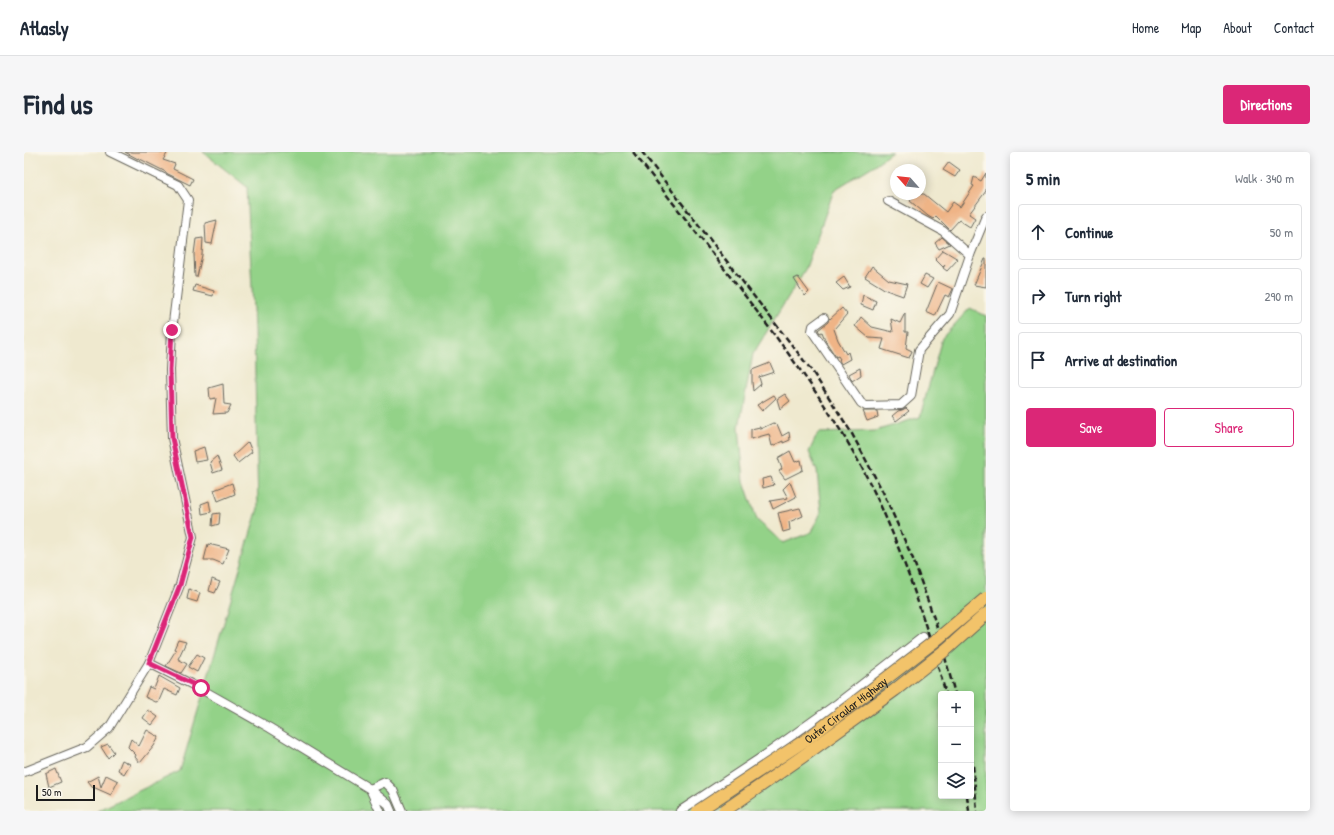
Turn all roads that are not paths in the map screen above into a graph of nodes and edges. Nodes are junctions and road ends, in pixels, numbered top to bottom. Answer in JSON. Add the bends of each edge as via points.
{"nodes":[{"id":1,"x":110,"y":152,"type":"edge"},
{"id":2,"x":888,"y":202,"type":"dead end"},
{"id":3,"x":986,"y":216,"type":"edge"},
{"id":4,"x":970,"y":255,"type":"junction"},
{"id":5,"x":824,"y":318,"type":"dead end"},
{"id":6,"x":986,"y":598,"type":"edge"},
{"id":7,"x":986,"y":614,"type":"edge"},
{"id":8,"x":923,"y":637,"type":"dead end"},
{"id":9,"x":149,"y":663,"type":"junction"},
{"id":10,"x":24,"y":772,"type":"edge"},
{"id":11,"x":370,"y":788,"type":"junction"},
{"id":12,"x":380,"y":811,"type":"edge"},
{"id":13,"x":391,"y":811,"type":"edge"},
{"id":14,"x":402,"y":811,"type":"edge"},
{"id":15,"x":680,"y":811,"type":"edge"},
{"id":16,"x":698,"y":811,"type":"edge"},
{"id":17,"x":724,"y":811,"type":"edge"}],
"edges":[{"from":1,"to":9,"type":"street","via":[[178,185],[188,200],[172,330],[170,370],[172,438],[193,537],[180,585]]},
{"from":2,"to":4,"type":"street","via":[[943,231]]},
{"from":3,"to":4,"type":"street"},
{"from":4,"to":5,"type":"street","via":[[950,314],[919,350],[911,396],[901,405],[866,406],[861,403],[812,331],[813,326]]},
{"from":6,"to":16,"type":"highway","name":"Outer Circular Highway","bridge":true,"via":[[935,641],[807,739]]},
{"from":7,"to":17,"type":"highway","name":"Outer Circular Highway","bridge":true,"via":[[895,690]]},
{"from":8,"to":15,"type":"street","via":[[765,755]]},
{"from":9,"to":10,"type":"street","via":[[109,728],[87,747]]},
{"from":9,"to":11,"type":"street","via":[[201,688]]},
{"from":11,"to":12,"type":"street"},
{"from":11,"to":13,"type":"street","via":[[388,804]]},
{"from":11,"to":14,"type":"street","via":[[385,782],[393,790]]}]}
